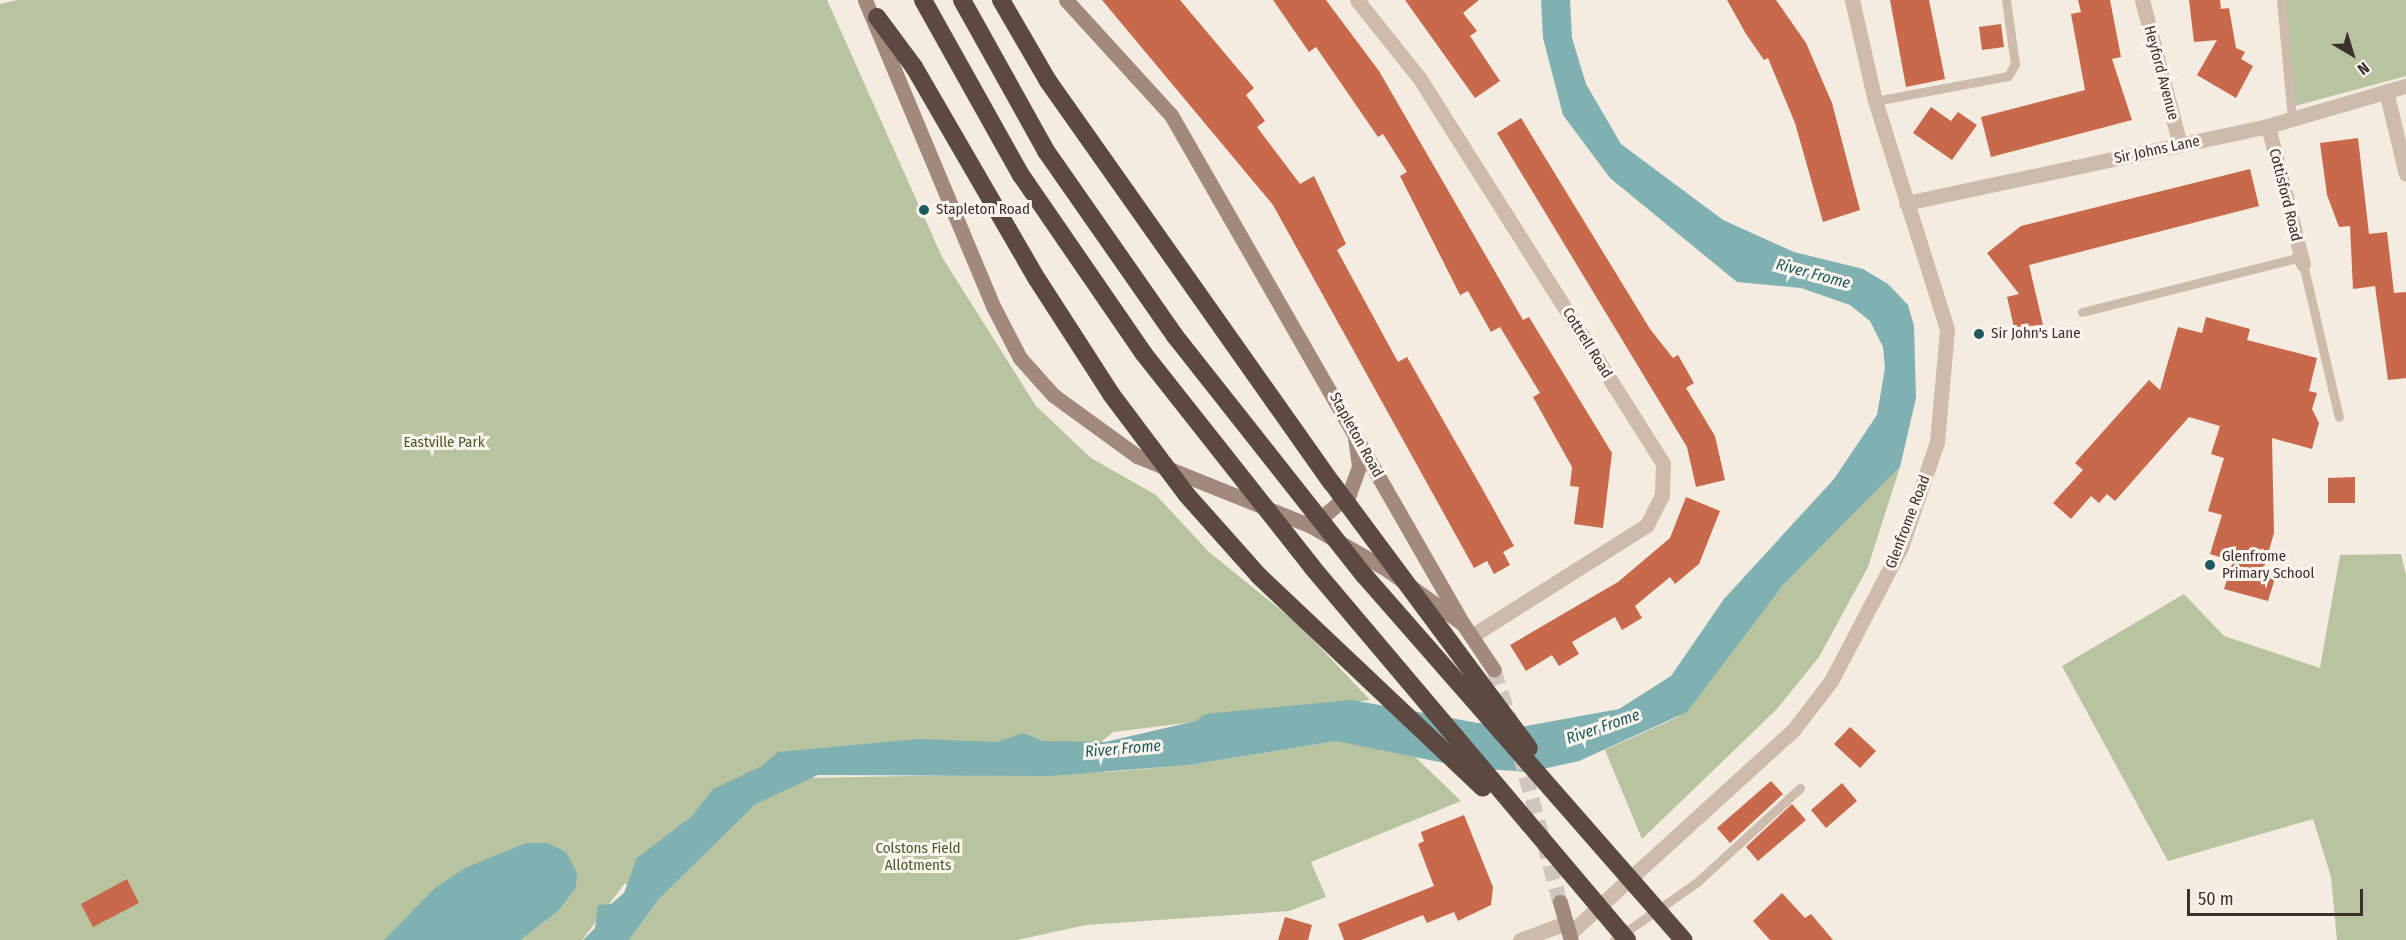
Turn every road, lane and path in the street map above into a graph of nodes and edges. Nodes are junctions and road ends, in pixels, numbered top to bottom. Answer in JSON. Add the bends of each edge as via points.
{"nodes":[{"id":1,"x":865,"y":0,"type":"edge"},
{"id":2,"x":923,"y":0,"type":"edge"},
{"id":3,"x":962,"y":0,"type":"edge"},
{"id":4,"x":1001,"y":0,"type":"edge"},
{"id":5,"x":1066,"y":0,"type":"edge"},
{"id":6,"x":1356,"y":0,"type":"edge"},
{"id":7,"x":1852,"y":0,"type":"edge"},
{"id":8,"x":2007,"y":0,"type":"edge"},
{"id":9,"x":2142,"y":0,"type":"edge"},
{"id":10,"x":2281,"y":0,"type":"edge"},
{"id":11,"x":877,"y":17,"type":"junction"},
{"id":12,"x":2406,"y":86,"type":"edge"},
{"id":13,"x":2386,"y":91,"type":"junction"},
{"id":14,"x":1875,"y":101,"type":"junction"},
{"id":15,"x":2292,"y":118,"type":"junction"},
{"id":16,"x":2268,"y":126,"type":"junction"},
{"id":17,"x":2180,"y":145,"type":"junction"},
{"id":18,"x":2406,"y":174,"type":"edge"},
{"id":19,"x":1905,"y":203,"type":"junction"},
{"id":20,"x":2302,"y":260,"type":"junction"},
{"id":21,"x":2082,"y":312,"type":"dead end"},
{"id":22,"x":2339,"y":417,"type":"dead end"},
{"id":23,"x":1354,"y":430,"type":"junction"},
{"id":24,"x":1311,"y":526,"type":"junction"},
{"id":25,"x":1468,"y":630,"type":"junction"},
{"id":26,"x":1494,"y":670,"type":"tunnel mouth"},
{"id":27,"x":1800,"y":788,"type":"dead end"},
{"id":28,"x":1576,"y":814,"type":"junction"},
{"id":29,"x":1541,"y":843,"type":"junction"},
{"id":30,"x":1560,"y":902,"type":"tunnel mouth"},
{"id":31,"x":1569,"y":932,"type":"edge"},
{"id":32,"x":1520,"y":940,"type":"edge"},
{"id":33,"x":1614,"y":940,"type":"edge"},
{"id":34,"x":1627,"y":940,"type":"edge"},
{"id":35,"x":1684,"y":940,"type":"edge"}],
"edges":[{"from":1,"to":11,"type":"main road"},
{"from":2,"to":29,"type":"highway","bridge":true,"via":[[1021,175],[1144,354]]},
{"from":3,"to":28,"type":"highway","bridge":true,"via":[[1046,151],[1174,336],[1364,574]]},
{"from":4,"to":28,"type":"highway","bridge":true,"via":[[1048,81],[1332,483]]},
{"from":5,"to":23,"type":"main road","name":"Stapleton Road","via":[[1171,115]]},
{"from":6,"to":25,"type":"street","name":"Cottrell Road","via":[[1420,79],[1663,464],[1662,495],[1647,525]]},
{"from":7,"to":14,"type":"street","name":"Glenfrome Road"},
{"from":8,"to":14,"type":"lane","via":[[2015,64],[2008,76]]},
{"from":9,"to":17,"type":"street","name":"Heyford Avenue"},
{"from":10,"to":15,"type":"lane","via":[[2279,26]]},
{"from":11,"to":24,"type":"main road","via":[[884,55],[1020,358],[1092,428],[1137,456]]},
{"from":11,"to":29,"type":"highway","bridge":true,"via":[[914,68],[1037,279],[1111,394],[1258,576]]},
{"from":12,"to":13,"type":"street","name":"Sir Johns Lane"},
{"from":13,"to":15,"type":"street","name":"Sir Johns Lane"},
{"from":13,"to":18,"type":"street"},
{"from":14,"to":19,"type":"street","name":"Glenfrome Road"},
{"from":15,"to":16,"type":"street","name":"Sir Johns Lane"},
{"from":16,"to":17,"type":"street","name":"Sir Johns Lane"},
{"from":16,"to":20,"type":"street","name":"Cottisford Road"},
{"from":17,"to":19,"type":"street","name":"Sir Johns Lane"},
{"from":19,"to":31,"type":"street","name":"Glenfrome Road","via":[[1947,329],[1937,442],[1901,547],[1836,672],[1794,729]]},
{"from":20,"to":21,"type":"lane"},
{"from":20,"to":22,"type":"lane"},
{"from":23,"to":24,"type":"main road","via":[[1355,482],[1349,494]]},
{"from":23,"to":25,"type":"main road","name":"Stapleton Road"},
{"from":24,"to":25,"type":"main road","via":[[1386,569]]},
{"from":25,"to":26,"type":"main road","name":"Stapleton Road"},
{"from":27,"to":33,"type":"lane","via":[[1696,883]]},
{"from":28,"to":35,"type":"highway","bridge":true},
{"from":29,"to":34,"type":"highway","bridge":true},
{"from":30,"to":31,"type":"main road"},
{"from":31,"to":32,"type":"street"}]}
